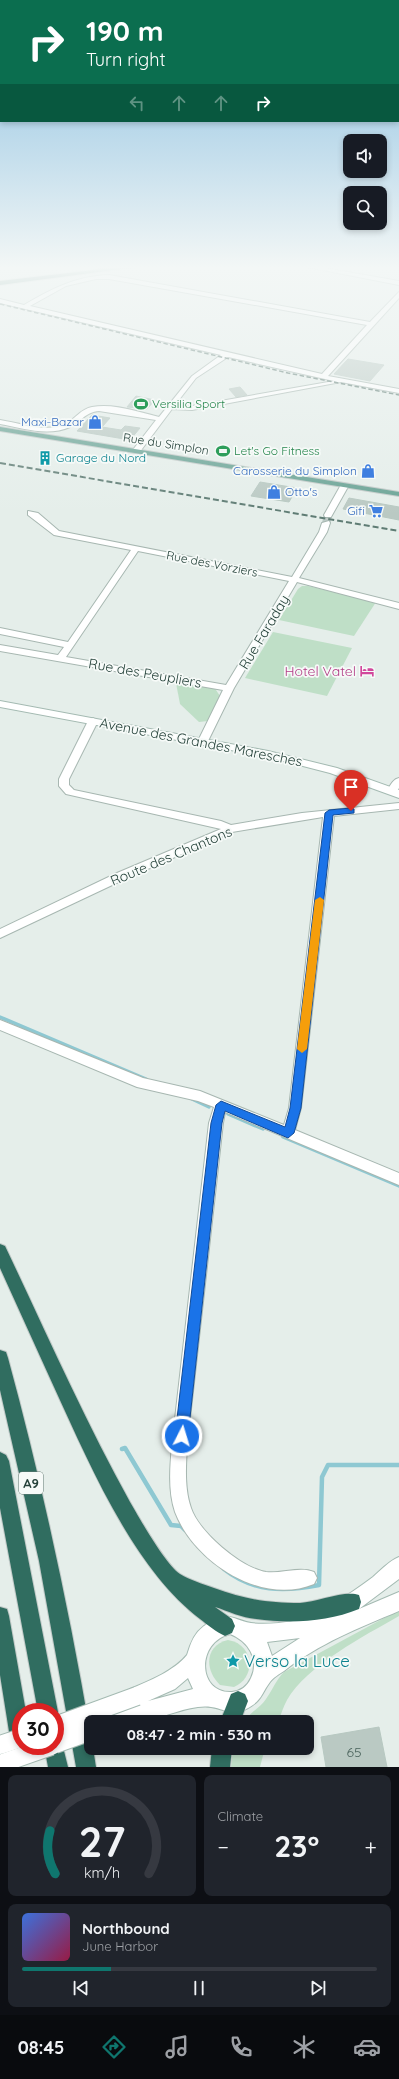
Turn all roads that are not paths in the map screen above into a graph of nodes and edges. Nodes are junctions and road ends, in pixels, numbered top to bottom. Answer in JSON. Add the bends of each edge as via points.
{"nodes":[{"id":1,"x":203,"y":349,"type":"edge"},
{"id":2,"x":348,"y":349,"type":"edge"},
{"id":3,"x":226,"y":355,"type":"junction"},
{"id":4,"x":323,"y":377,"type":"junction"},
{"id":5,"x":342,"y":380,"type":"junction"},
{"id":6,"x":399,"y":391,"type":"edge"},
{"id":7,"x":170,"y":407,"type":"junction"},
{"id":8,"x":162,"y":419,"type":"junction"},
{"id":9,"x":0,"y":422,"type":"edge"},
{"id":10,"x":0,"y":429,"type":"edge"},
{"id":11,"x":136,"y":451,"type":"junction"},
{"id":12,"x":344,"y":485,"type":"junction"},
{"id":13,"x":399,"y":494,"type":"edge"},
{"id":14,"x":31,"y":513,"type":"dead end"},
{"id":15,"x":328,"y":515,"type":"tunnel mouth"},
{"id":16,"x":326,"y":523,"type":"tunnel mouth"},
{"id":17,"x":136,"y":549,"type":"junction"},
{"id":18,"x":295,"y":580,"type":"junction"},
{"id":19,"x":399,"y":606,"type":"edge"},
{"id":20,"x":0,"y":631,"type":"edge"},
{"id":21,"x":69,"y":645,"type":"junction"},
{"id":22,"x":0,"y":648,"type":"edge"},
{"id":23,"x":61,"y":658,"type":"junction"},
{"id":24,"x":229,"y":688,"type":"junction"},
{"id":25,"x":0,"y":704,"type":"edge"},
{"id":26,"x":93,"y":721,"type":"junction"},
{"id":27,"x":203,"y":741,"type":"junction"},
{"id":28,"x":399,"y":781,"type":"edge"},
{"id":29,"x":396,"y":792,"type":"edge"},
{"id":30,"x":399,"y":806,"type":"edge"},
{"id":31,"x":329,"y":813,"type":"junction"},
{"id":32,"x":230,"y":829,"type":"junction"},
{"id":33,"x":0,"y":934,"type":"edge"},
{"id":34,"x":0,"y":1025,"type":"edge"},
{"id":35,"x":221,"y":1105,"type":"junction"},
{"id":36,"x":288,"y":1133,"type":"junction"},
{"id":37,"x":399,"y":1179,"type":"edge"},
{"id":38,"x":0,"y":1251,"type":"edge"},
{"id":39,"x":0,"y":1358,"type":"edge"},
{"id":40,"x":0,"y":1461,"type":"edge"},
{"id":41,"x":399,"y":1566,"type":"edge"},
{"id":42,"x":308,"y":1578,"type":"dead end"},
{"id":43,"x":173,"y":1580,"type":"junction"},
{"id":44,"x":399,"y":1601,"type":"edge"},
{"id":45,"x":352,"y":1602,"type":"junction"},
{"id":46,"x":0,"y":1616,"type":"edge"},
{"id":47,"x":225,"y":1626,"type":"junction"},
{"id":48,"x":248,"y":1632,"type":"junction"},
{"id":49,"x":195,"y":1660,"type":"junction"},
{"id":50,"x":262,"y":1676,"type":"junction"},
{"id":51,"x":213,"y":1697,"type":"junction"},
{"id":52,"x":238,"y":1701,"type":"junction"},
{"id":53,"x":14,"y":1703,"type":"edge"},
{"id":54,"x":46,"y":1703,"type":"edge"},
{"id":55,"x":140,"y":1704,"type":"junction"},
{"id":56,"x":127,"y":1715,"type":"edge"},
{"id":57,"x":233,"y":1715,"type":"edge"},
{"id":58,"x":64,"y":1724,"type":"edge"},
{"id":59,"x":84,"y":1734,"type":"edge"},
{"id":60,"x":12,"y":1741,"type":"edge"},
{"id":61,"x":64,"y":1741,"type":"edge"},
{"id":62,"x":0,"y":1745,"type":"edge"},
{"id":63,"x":23,"y":1755,"type":"edge"},
{"id":64,"x":26,"y":1755,"type":"edge"},
{"id":65,"x":56,"y":1755,"type":"edge"},
{"id":66,"x":221,"y":1755,"type":"edge"},
{"id":67,"x":0,"y":1764,"type":"edge"},
{"id":68,"x":25,"y":1767,"type":"edge"},
{"id":69,"x":58,"y":1767,"type":"edge"},
{"id":70,"x":86,"y":1767,"type":"edge"},
{"id":71,"x":220,"y":1767,"type":"edge"}],
"edges":[{"from":1,"to":3,"type":"street"},
{"from":2,"to":4,"type":"street"},
{"from":3,"to":4,"type":"street"},
{"from":3,"to":7,"type":"street","via":[[194,377]]},
{"from":4,"to":5,"type":"street"},
{"from":5,"to":6,"type":"street"},
{"from":5,"to":7,"type":"street","via":[[192,408]]},
{"from":7,"to":8,"type":"street"},
{"from":8,"to":9,"type":"street","via":[[97,408],[85,411],[74,423],[56,428],[45,429]]},
{"from":8,"to":11,"type":"street"},
{"from":10,"to":11,"type":"main road","name":"Rue du Simplon"},
{"from":11,"to":12,"type":"main road","name":"Rue du Simplon"},
{"from":12,"to":13,"type":"main road","name":"Rue du Simplon"},
{"from":12,"to":15,"type":"street"},
{"from":14,"to":17,"type":"street","name":"Rue des Vorziers","via":[[54,532]]},
{"from":16,"to":18,"type":"street","name":"Rue Faraday"},
{"from":17,"to":18,"type":"street","name":"Rue des Vorziers"},
{"from":17,"to":21,"type":"street"},
{"from":18,"to":19,"type":"street","name":"Rue des Vorziers"},
{"from":18,"to":24,"type":"street","name":"Rue Faraday"},
{"from":20,"to":21,"type":"street"},
{"from":21,"to":23,"type":"street"},
{"from":22,"to":23,"type":"street","name":"Rue des Peupliers"},
{"from":23,"to":24,"type":"street","name":"Rue des Peupliers"},
{"from":24,"to":27,"type":"street","name":"Rue Faraday"},
{"from":25,"to":26,"type":"main road","name":"Avenue des Grandes Maresches"},
{"from":26,"to":27,"type":"main road","name":"Avenue des Grandes Maresches"},
{"from":26,"to":32,"type":"street","via":[[64,779],[67,790],[221,824]]},
{"from":27,"to":29,"type":"main road","name":"Avenue des Grandes Maresches","via":[[308,763]]},
{"from":28,"to":29,"type":"street"},
{"from":30,"to":31,"type":"street","name":"Route des Chantons"},
{"from":31,"to":32,"type":"street","name":"Route des Chantons"},
{"from":31,"to":36,"type":"street","via":[[295,1108]]},
{"from":32,"to":33,"type":"street","name":"Route des Chantons","via":[[120,876]]},
{"from":34,"to":35,"type":"street","via":[[141,1083],[192,1094]]},
{"from":35,"to":36,"type":"street"},
{"from":35,"to":42,"type":"street","via":[[216,1123],[183,1416],[178,1480],[180,1501],[187,1520],[197,1532],[217,1553],[249,1575],[271,1581]]},
{"from":36,"to":37,"type":"street"},
{"from":38,"to":43,"type":"highway","via":[[93,1452],[136,1530]]},
{"from":39,"to":70,"type":"highway","number":"A9","via":[[58,1610]]},
{"from":40,"to":54,"type":"highway","number":"A9"},
{"from":41,"to":45,"type":"main road","via":[[376,1587]]},
{"from":43,"to":45,"type":"highway","via":[[255,1610],[301,1612]]},
{"from":43,"to":47,"type":"highway","via":[[192,1601]]},
{"from":44,"to":50,"type":"main road","via":[[319,1638]]},
{"from":45,"to":48,"type":"main road","via":[[296,1630]]},
{"from":46,"to":53,"type":"highway"},
{"from":47,"to":48,"type":"main road","via":[[234,1626]]},
{"from":47,"to":49,"type":"main road","via":[[215,1629],[203,1639]]},
{"from":48,"to":50,"type":"main road","via":[[255,1638],[262,1651]]},
{"from":49,"to":51,"type":"main road","via":[[198,1679]]},
{"from":49,"to":55,"type":"main road"},
{"from":50,"to":52,"type":"main road","via":[[251,1694]]},
{"from":51,"to":52,"type":"main road","via":[[222,1701]]},
{"from":51,"to":55,"type":"main road"},
{"from":52,"to":57,"type":"highway"},
{"from":55,"to":56,"type":"main road"},
{"from":55,"to":58,"type":"main road","bridge":true},
{"from":59,"to":61,"type":"main road","bridge":true},
{"from":60,"to":62,"type":"main road","bridge":true},
{"from":63,"to":68,"type":"highway"},
{"from":64,"to":67,"type":"main road","bridge":true},
{"from":65,"to":69,"type":"highway"},
{"from":66,"to":71,"type":"highway"}]}
